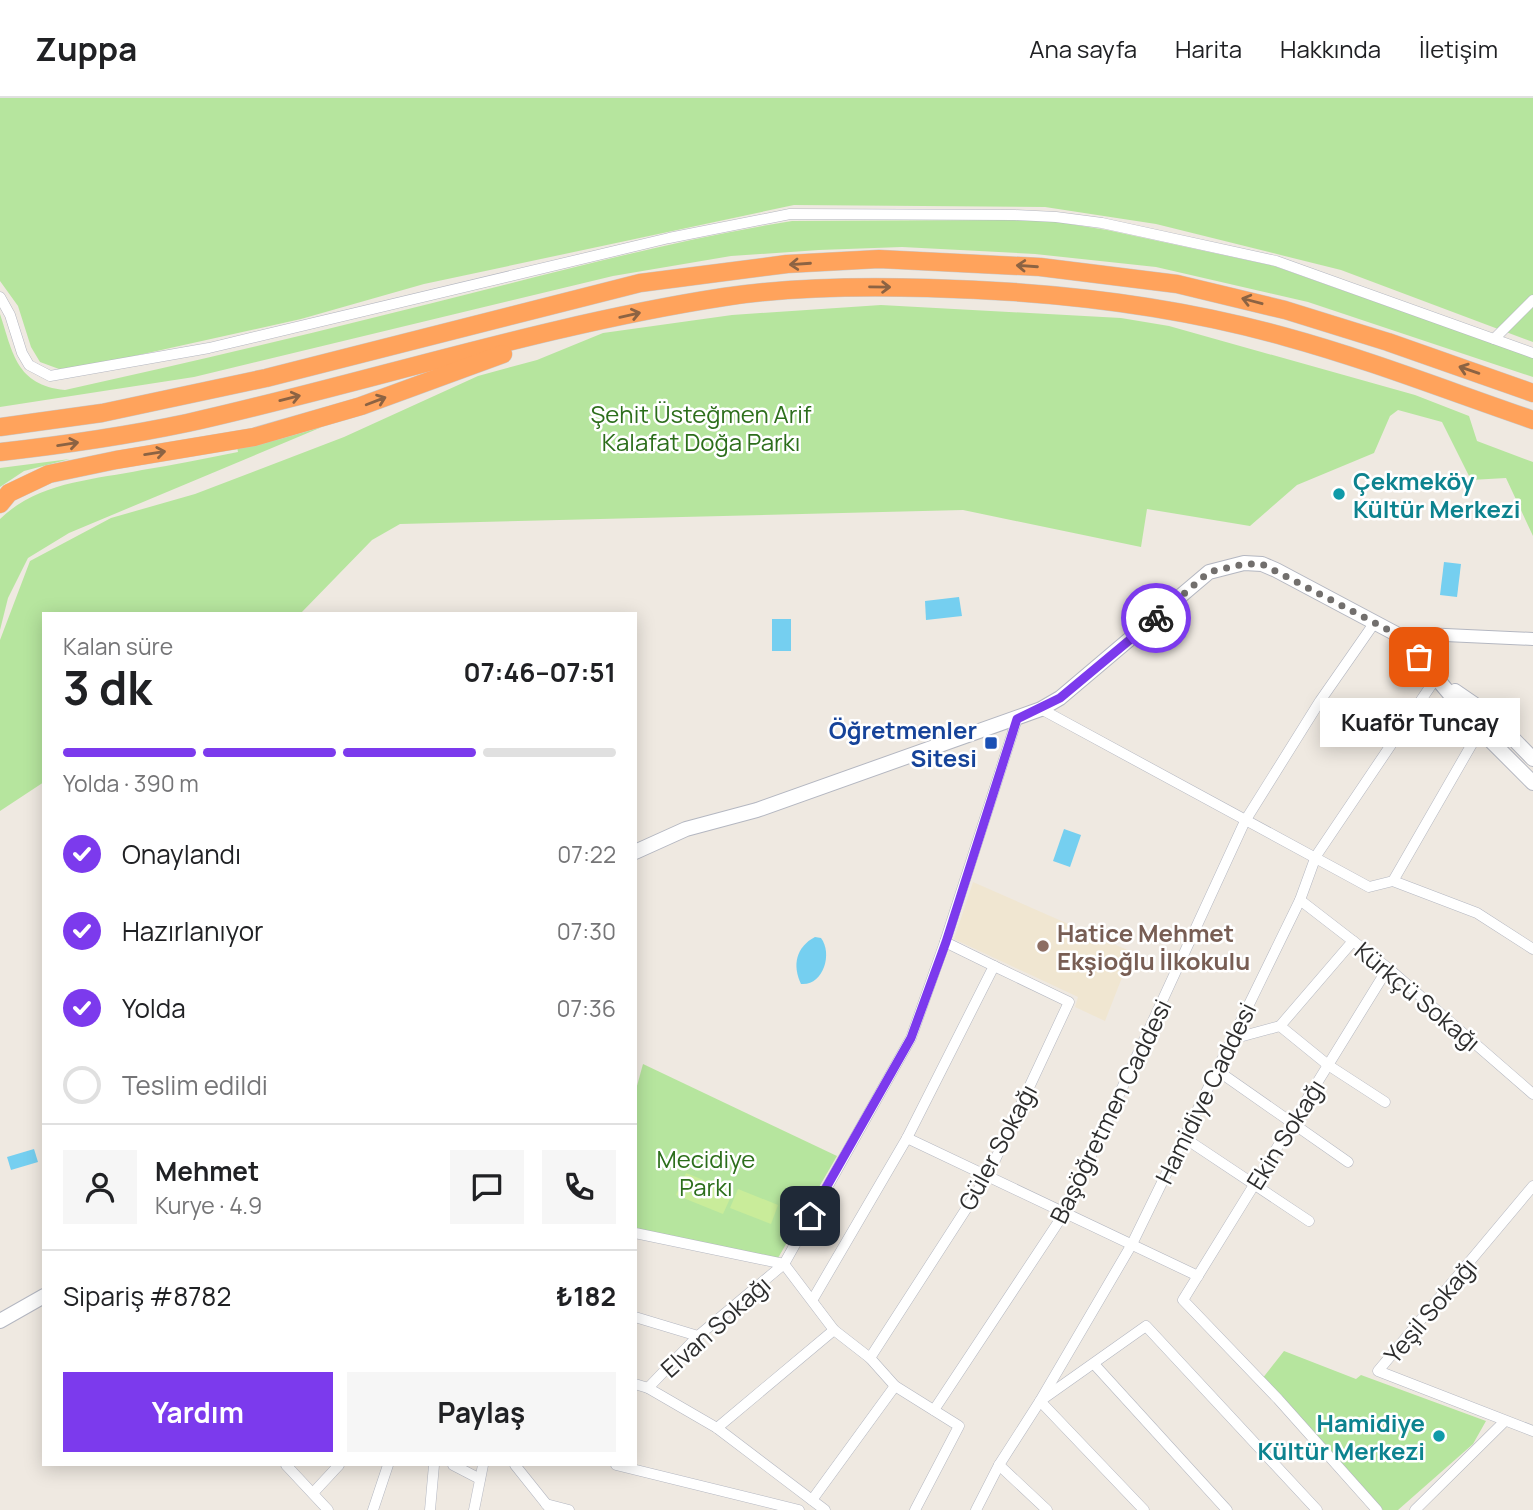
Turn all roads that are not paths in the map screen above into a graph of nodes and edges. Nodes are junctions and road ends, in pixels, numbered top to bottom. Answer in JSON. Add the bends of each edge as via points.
{"nodes":[{"id":1,"x":0,"y":297,"type":"edge"},
{"id":2,"x":1533,"y":300,"type":"edge"},
{"id":3,"x":581,"y":326,"type":"junction"},
{"id":4,"x":1494,"y":339,"type":"junction"},
{"id":5,"x":1533,"y":353,"type":"edge"},
{"id":6,"x":1533,"y":393,"type":"edge"},
{"id":7,"x":1533,"y":420,"type":"edge"},
{"id":8,"x":0,"y":427,"type":"edge"},
{"id":9,"x":0,"y":452,"type":"edge"},
{"id":10,"x":0,"y":504,"type":"edge"},
{"id":11,"x":1375,"y":622,"type":"junction"},
{"id":12,"x":1402,"y":637,"type":"junction"},
{"id":13,"x":1533,"y":639,"type":"edge"},
{"id":14,"x":1436,"y":678,"type":"junction"},
{"id":15,"x":1041,"y":709,"type":"junction"},
{"id":16,"x":1017,"y":719,"type":"junction"},
{"id":17,"x":1480,"y":730,"type":"junction"},
{"id":18,"x":1533,"y":759,"type":"edge"},
{"id":19,"x":1533,"y":783,"type":"edge"},
{"id":20,"x":1245,"y":821,"type":"junction"},
{"id":21,"x":637,"y":851,"type":"edge"},
{"id":22,"x":1316,"y":856,"type":"junction"},
{"id":23,"x":1393,"y":881,"type":"junction"},
{"id":24,"x":1300,"y":900,"type":"junction"},
{"id":25,"x":1353,"y":941,"type":"junction"},
{"id":26,"x":946,"y":942,"type":"junction"},
{"id":27,"x":1533,"y":949,"type":"edge"},
{"id":28,"x":994,"y":966,"type":"junction"},
{"id":29,"x":1388,"y":968,"type":"junction"},
{"id":30,"x":1280,"y":1027,"type":"junction"},
{"id":31,"x":1232,"y":1039,"type":"junction"},
{"id":32,"x":1328,"y":1065,"type":"junction"},
{"id":33,"x":1218,"y":1071,"type":"junction"},
{"id":34,"x":1533,"y":1094,"type":"edge"},
{"id":35,"x":1385,"y":1102,"type":"dead end"},
{"id":36,"x":1292,"y":1123,"type":"junction"},
{"id":37,"x":1183,"y":1137,"type":"junction"},
{"id":38,"x":907,"y":1138,"type":"junction"},
{"id":39,"x":1348,"y":1162,"type":"dead end"},
{"id":40,"x":988,"y":1175,"type":"junction"},
{"id":41,"x":1254,"y":1184,"type":"junction"},
{"id":42,"x":1533,"y":1186,"type":"edge"},
{"id":43,"x":1065,"y":1212,"type":"junction"},
{"id":44,"x":1310,"y":1221,"type":"dead end"},
{"id":45,"x":637,"y":1233,"type":"edge"},
{"id":46,"x":1132,"y":1244,"type":"junction"},
{"id":47,"x":784,"y":1264,"type":"junction"},
{"id":48,"x":1198,"y":1276,"type":"junction"},
{"id":49,"x":42,"y":1297,"type":"edge"},
{"id":50,"x":813,"y":1299,"type":"junction"},
{"id":51,"x":637,"y":1318,"type":"edge"},
{"id":52,"x":0,"y":1321,"type":"edge"},
{"id":53,"x":835,"y":1330,"type":"junction"},
{"id":54,"x":698,"y":1336,"type":"junction"},
{"id":55,"x":870,"y":1358,"type":"junction"},
{"id":56,"x":1094,"y":1364,"type":"junction"},
{"id":57,"x":637,"y":1385,"type":"edge"},
{"id":58,"x":895,"y":1386,"type":"junction"},
{"id":59,"x":648,"y":1388,"type":"junction"},
{"id":60,"x":1040,"y":1401,"type":"junction"},
{"id":61,"x":934,"y":1410,"type":"junction"},
{"id":62,"x":1505,"y":1421,"type":"junction"},
{"id":63,"x":717,"y":1428,"type":"junction"},
{"id":64,"x":1533,"y":1432,"type":"edge"},
{"id":65,"x":999,"y":1465,"type":"junction"},
{"id":66,"x":287,"y":1466,"type":"edge"},
{"id":67,"x":338,"y":1466,"type":"edge"},
{"id":68,"x":388,"y":1466,"type":"edge"},
{"id":69,"x":434,"y":1466,"type":"edge"},
{"id":70,"x":455,"y":1466,"type":"edge"},
{"id":71,"x":483,"y":1466,"type":"edge"},
{"id":72,"x":516,"y":1466,"type":"edge"},
{"id":73,"x":620,"y":1466,"type":"edge"},
{"id":74,"x":480,"y":1479,"type":"junction"},
{"id":75,"x":313,"y":1493,"type":"junction"},
{"id":76,"x":812,"y":1500,"type":"junction"},
{"id":77,"x":548,"y":1507,"type":"edge"},
{"id":78,"x":328,"y":1510,"type":"edge"},
{"id":79,"x":373,"y":1510,"type":"edge"},
{"id":80,"x":430,"y":1510,"type":"edge"},
{"id":81,"x":474,"y":1510,"type":"edge"},
{"id":82,"x":569,"y":1510,"type":"edge"},
{"id":83,"x":799,"y":1510,"type":"edge"},
{"id":84,"x":825,"y":1510,"type":"edge"},
{"id":85,"x":915,"y":1510,"type":"edge"},
{"id":86,"x":975,"y":1510,"type":"edge"},
{"id":87,"x":1047,"y":1510,"type":"edge"},
{"id":88,"x":1144,"y":1510,"type":"edge"},
{"id":89,"x":1227,"y":1510,"type":"edge"},
{"id":90,"x":1317,"y":1510,"type":"edge"},
{"id":91,"x":1377,"y":1510,"type":"edge"},
{"id":92,"x":1415,"y":1510,"type":"edge"}],
"edges":[{"from":1,"to":4,"type":"street","via":[[22,354],[29,365],[50,376],[209,348],[669,238],[790,214],[1015,215],[1102,222],[1276,261]]},
{"from":2,"to":4,"type":"street"},
{"from":3,"to":7,"type":"highway","one_way":true,"via":[[729,296],[859,286],[1007,290],[1141,305],[1288,337]]},
{"from":9,"to":3,"type":"highway","one_way":true,"via":[[185,423]]},
{"from":10,"to":3,"type":"highway","one_way":true,"via":[[9,494],[49,474],[254,437],[361,407]]},
{"from":4,"to":5,"type":"street"},
{"from":6,"to":8,"type":"highway","one_way":true,"via":[[1298,314],[1177,284],[1040,267],[879,259],[788,264],[640,283],[266,378],[102,413]]},
{"from":11,"to":12,"type":"main road"},
{"from":11,"to":15,"type":"main road","via":[[1262,564],[1209,572]]},
{"from":11,"to":20,"type":"street","name":"Başöğretmen Caddesi"},
{"from":12,"to":13,"type":"street"},
{"from":12,"to":14,"type":"main road"},
{"from":14,"to":17,"type":"main road"},
{"from":14,"to":18,"type":"main road","via":[[1490,715]]},
{"from":14,"to":22,"type":"street","name":"Hamidiye Caddesi"},
{"from":15,"to":16,"type":"main road"},
{"from":15,"to":20,"type":"street"},
{"from":16,"to":21,"type":"main road","via":[[757,810],[686,829]]},
{"from":16,"to":26,"type":"street"},
{"from":17,"to":19,"type":"main road"},
{"from":17,"to":23,"type":"street"},
{"from":20,"to":22,"type":"street"},
{"from":20,"to":43,"type":"street","name":"Başöğretmen Caddesi"},
{"from":22,"to":23,"type":"street","via":[[1369,887]]},
{"from":22,"to":24,"type":"street","name":"Hamidiye Caddesi"},
{"from":23,"to":27,"type":"street","via":[[1477,913]]},
{"from":24,"to":25,"type":"street","name":"Kürkçü Sokağı"},
{"from":24,"to":31,"type":"street","name":"Hamidiye Caddesi"},
{"from":25,"to":29,"type":"street","name":"Kürkçü Sokağı"},
{"from":25,"to":30,"type":"street"},
{"from":26,"to":28,"type":"street"},
{"from":26,"to":47,"type":"street","via":[[911,1038]]},
{"from":28,"to":38,"type":"street"},
{"from":28,"to":40,"type":"street","name":"Güler Sokağı","via":[[1069,1002]]},
{"from":29,"to":32,"type":"street","name":"Ekin Sokağı"},
{"from":29,"to":34,"type":"street","name":"Kürkçü Sokağı"},
{"from":30,"to":31,"type":"street"},
{"from":30,"to":32,"type":"street"},
{"from":31,"to":33,"type":"street","name":"Hamidiye Caddesi"},
{"from":32,"to":35,"type":"street"},
{"from":32,"to":36,"type":"street","name":"Ekin Sokağı"},
{"from":33,"to":36,"type":"street"},
{"from":33,"to":37,"type":"street","name":"Hamidiye Caddesi"},
{"from":36,"to":39,"type":"street"},
{"from":36,"to":41,"type":"street","name":"Ekin Sokağı"},
{"from":37,"to":41,"type":"street"},
{"from":37,"to":46,"type":"street","name":"Hamidiye Caddesi"},
{"from":38,"to":40,"type":"street"},
{"from":38,"to":50,"type":"street"},
{"from":40,"to":43,"type":"street"},
{"from":40,"to":55,"type":"street","name":"Güler Sokağı"},
{"from":41,"to":44,"type":"street"},
{"from":41,"to":48,"type":"street","name":"Ekin Sokağı"},
{"from":42,"to":62,"type":"street","name":"Yeşil Sokağı","via":[[1378,1371]]},
{"from":43,"to":46,"type":"street"},
{"from":43,"to":61,"type":"street","name":"Başöğretmen Caddesi"},
{"from":45,"to":47,"type":"street"},
{"from":46,"to":48,"type":"street"},
{"from":46,"to":60,"type":"street","name":"Hamidiye Caddesi"},
{"from":47,"to":50,"type":"street"},
{"from":47,"to":54,"type":"street","name":"Elvan Sokağı"},
{"from":48,"to":91,"type":"street","name":"Ekin Sokağı","via":[[1183,1300]]},
{"from":49,"to":52,"type":"main road"},
{"from":50,"to":53,"type":"street"},
{"from":51,"to":54,"type":"street"},
{"from":53,"to":55,"type":"street"},
{"from":53,"to":63,"type":"street"},
{"from":54,"to":59,"type":"street","name":"Elvan Sokağı"},
{"from":55,"to":58,"type":"street"},
{"from":56,"to":60,"type":"street"},
{"from":56,"to":89,"type":"street"},
{"from":56,"to":90,"type":"street","via":[[1146,1326]]},
{"from":57,"to":59,"type":"street"},
{"from":58,"to":61,"type":"street"},
{"from":58,"to":76,"type":"street"},
{"from":59,"to":63,"type":"street"},
{"from":60,"to":65,"type":"street","name":"Hamidiye Caddesi"},
{"from":60,"to":88,"type":"street"},
{"from":61,"to":85,"type":"street","via":[[959,1426]]},
{"from":62,"to":64,"type":"street","name":"Yeşil Sokağı"},
{"from":62,"to":92,"type":"street"},
{"from":63,"to":76,"type":"street"},
{"from":65,"to":86,"type":"street","name":"Hamidiye Caddesi"},
{"from":65,"to":87,"type":"street"},
{"from":66,"to":75,"type":"street"},
{"from":67,"to":75,"type":"street"},
{"from":68,"to":79,"type":"street"},
{"from":69,"to":80,"type":"street"},
{"from":70,"to":74,"type":"street"},
{"from":71,"to":74,"type":"street"},
{"from":72,"to":77,"type":"street"},
{"from":73,"to":83,"type":"street"},
{"from":74,"to":81,"type":"street"},
{"from":75,"to":78,"type":"street"},
{"from":76,"to":84,"type":"street"},
{"from":77,"to":82,"type":"street"}]}
